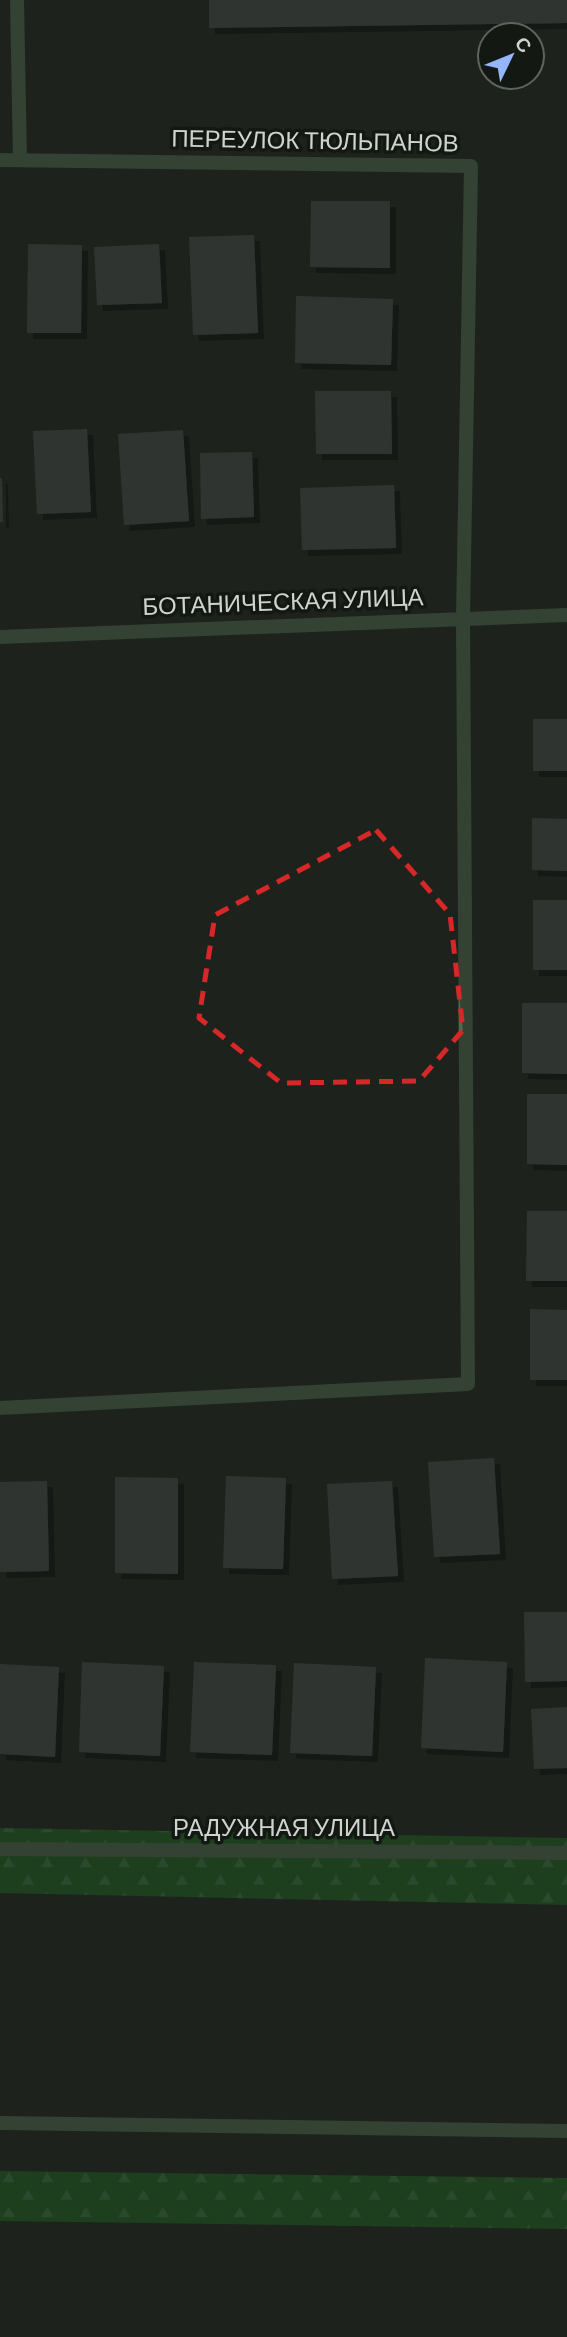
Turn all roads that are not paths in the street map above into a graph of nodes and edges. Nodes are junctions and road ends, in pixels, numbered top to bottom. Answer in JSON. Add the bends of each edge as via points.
{"nodes":[{"id":1,"x":17,"y":0,"type":"edge"},
{"id":2,"x":0,"y":160,"type":"edge"},
{"id":3,"x":20,"y":160,"type":"junction"},
{"id":4,"x":567,"y":615,"type":"edge"},
{"id":5,"x":463,"y":618,"type":"junction"},
{"id":6,"x":0,"y":637,"type":"edge"},
{"id":7,"x":0,"y":1408,"type":"edge"},
{"id":8,"x":0,"y":1849,"type":"edge"},
{"id":9,"x":567,"y":1853,"type":"edge"},
{"id":10,"x":0,"y":2123,"type":"edge"},
{"id":11,"x":567,"y":2131,"type":"edge"}],
"edges":[{"from":1,"to":3,"type":"street"},
{"from":2,"to":3,"type":"street","name":"ПЕРЕУЛОК ТЮЛЬПАНОВ"},
{"from":3,"to":5,"type":"street","name":"ПЕРЕУЛОК ТЮЛЬПАНОВ","via":[[471,166]]},
{"from":4,"to":5,"type":"street","name":"БОТАНИЧЕСКАЯ УЛИЦА"},
{"from":5,"to":6,"type":"street","name":"БОТАНИЧЕСКАЯ УЛИЦА"},
{"from":5,"to":7,"type":"street","via":[[468,1384]]},
{"from":8,"to":9,"type":"street","name":"РАДУЖНАЯ УЛИЦА"},
{"from":10,"to":11,"type":"street"}]}
